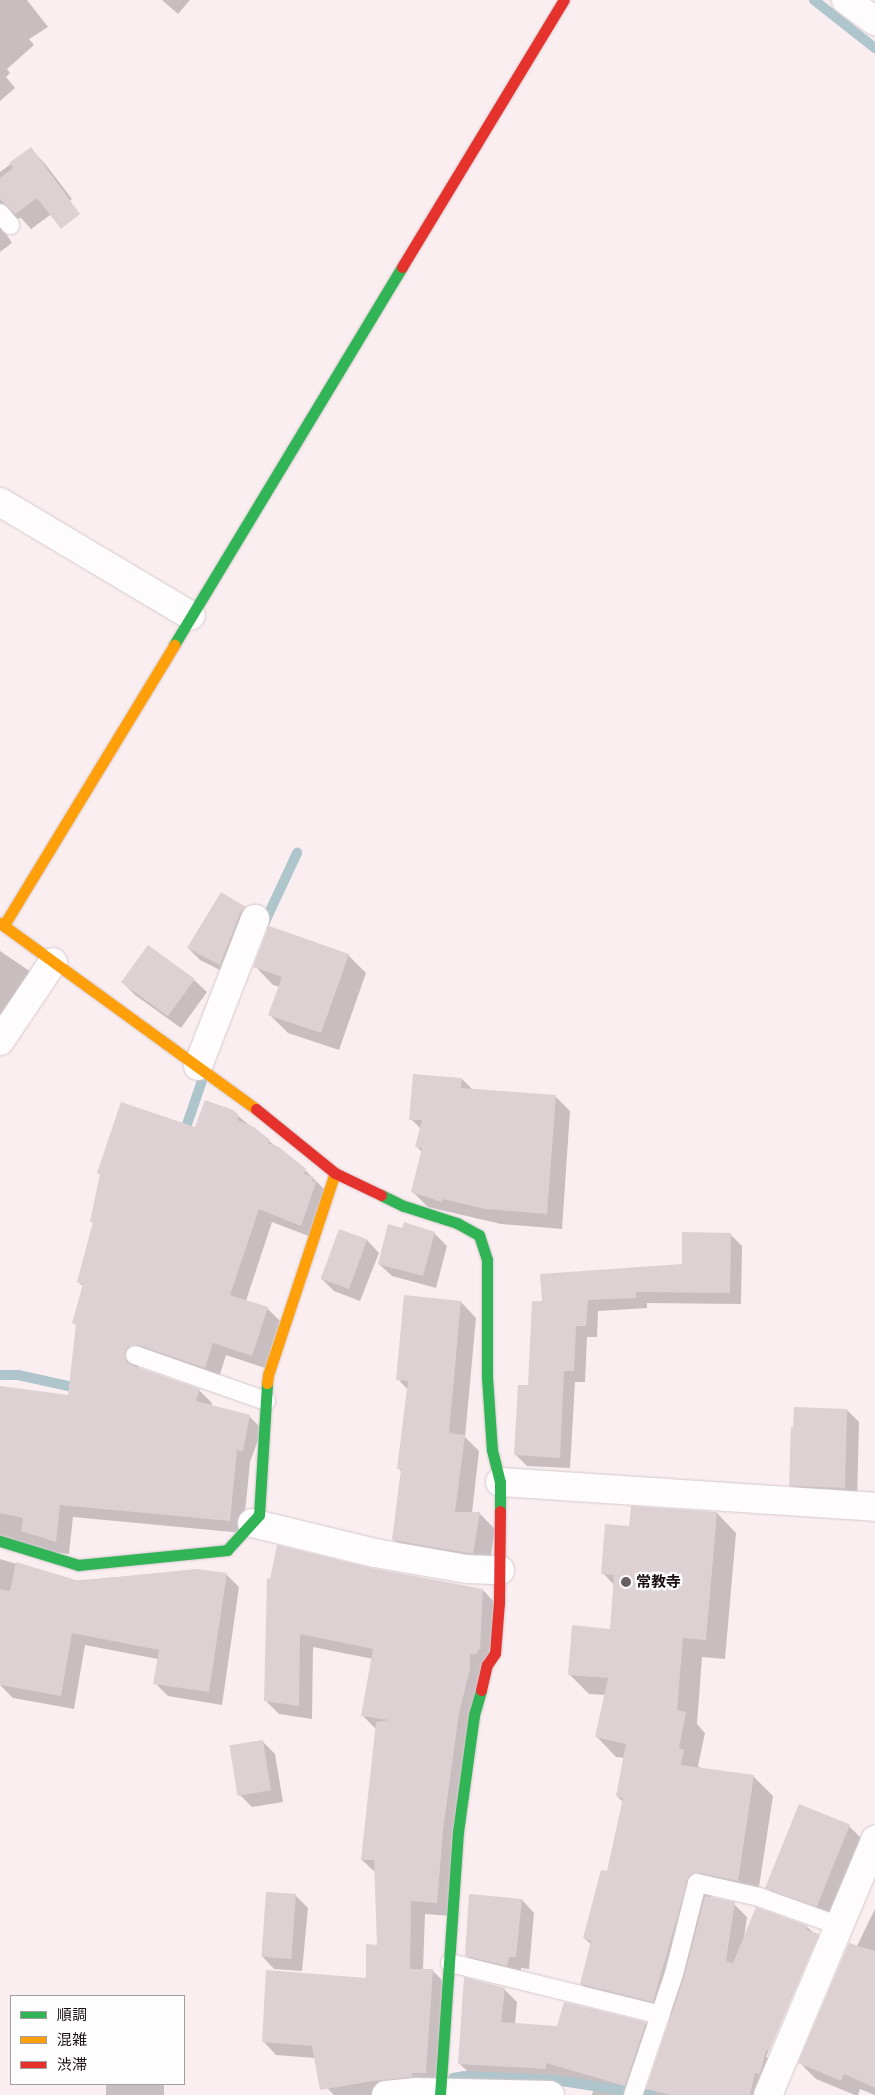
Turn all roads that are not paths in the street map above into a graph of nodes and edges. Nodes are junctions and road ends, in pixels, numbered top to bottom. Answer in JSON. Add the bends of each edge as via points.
{"nodes":[{"id":1,"x":564,"y":0,"type":"edge"},
{"id":2,"x":846,"y":0,"type":"edge"},
{"id":3,"x":875,"y":21,"type":"edge"},
{"id":4,"x":0,"y":502,"type":"edge"},
{"id":5,"x":191,"y":616,"type":"junction"},
{"id":6,"x":256,"y":919,"type":"dead end"},
{"id":7,"x":2,"y":924,"type":"edge"},
{"id":8,"x":54,"y":962,"type":"junction"},
{"id":9,"x":0,"y":1041,"type":"edge"},
{"id":10,"x":198,"y":1066,"type":"junction"},
{"id":11,"x":335,"y":1173,"type":"junction"},
{"id":12,"x":134,"y":1355,"type":"dead end"},
{"id":13,"x":266,"y":1401,"type":"junction"},
{"id":14,"x":500,"y":1482,"type":"junction"},
{"id":15,"x":875,"y":1507,"type":"edge"},
{"id":16,"x":252,"y":1523,"type":"junction"},
{"id":17,"x":0,"y":1541,"type":"edge"},
{"id":18,"x":500,"y":1570,"type":"junction"},
{"id":19,"x":875,"y":1840,"type":"edge"},
{"id":20,"x":840,"y":1926,"type":"junction"},
{"id":21,"x":450,"y":1962,"type":"junction"},
{"id":22,"x":661,"y":2015,"type":"junction"},
{"id":23,"x":441,"y":2094,"type":"edge"},
{"id":24,"x":386,"y":2095,"type":"edge"},
{"id":25,"x":550,"y":2095,"type":"edge"},
{"id":26,"x":633,"y":2095,"type":"edge"},
{"id":27,"x":768,"y":2095,"type":"edge"}],
"edges":[{"from":1,"to":5,"type":"street"},
{"from":2,"to":3,"type":"street"},
{"from":4,"to":5,"type":"street"},
{"from":5,"to":7,"type":"street"},
{"from":6,"to":10,"type":"street"},
{"from":7,"to":8,"type":"street"},
{"from":8,"to":9,"type":"street"},
{"from":8,"to":10,"type":"street"},
{"from":10,"to":11,"type":"street"},
{"from":11,"to":13,"type":"street","via":[[268,1375]]},
{"from":11,"to":14,"type":"street","via":[[404,1206],[457,1223],[479,1235],[487,1260],[487,1377],[492,1450]]},
{"from":12,"to":13,"type":"lane"},
{"from":13,"to":16,"type":"street","via":[[259,1515]]},
{"from":14,"to":15,"type":"street"},
{"from":14,"to":18,"type":"street"},
{"from":16,"to":17,"type":"street","via":[[226,1550],[78,1565]]},
{"from":16,"to":18,"type":"street","via":[[375,1553],[467,1569]]},
{"from":18,"to":21,"type":"street","via":[[495,1652],[487,1664],[474,1715],[460,1822]]},
{"from":19,"to":20,"type":"street"},
{"from":20,"to":22,"type":"lane","via":[[759,1897],[697,1883]]},
{"from":20,"to":27,"type":"street"},
{"from":21,"to":22,"type":"lane"},
{"from":21,"to":23,"type":"street"},
{"from":22,"to":26,"type":"lane"},
{"from":23,"to":24,"type":"street"},
{"from":23,"to":25,"type":"street"}]}
